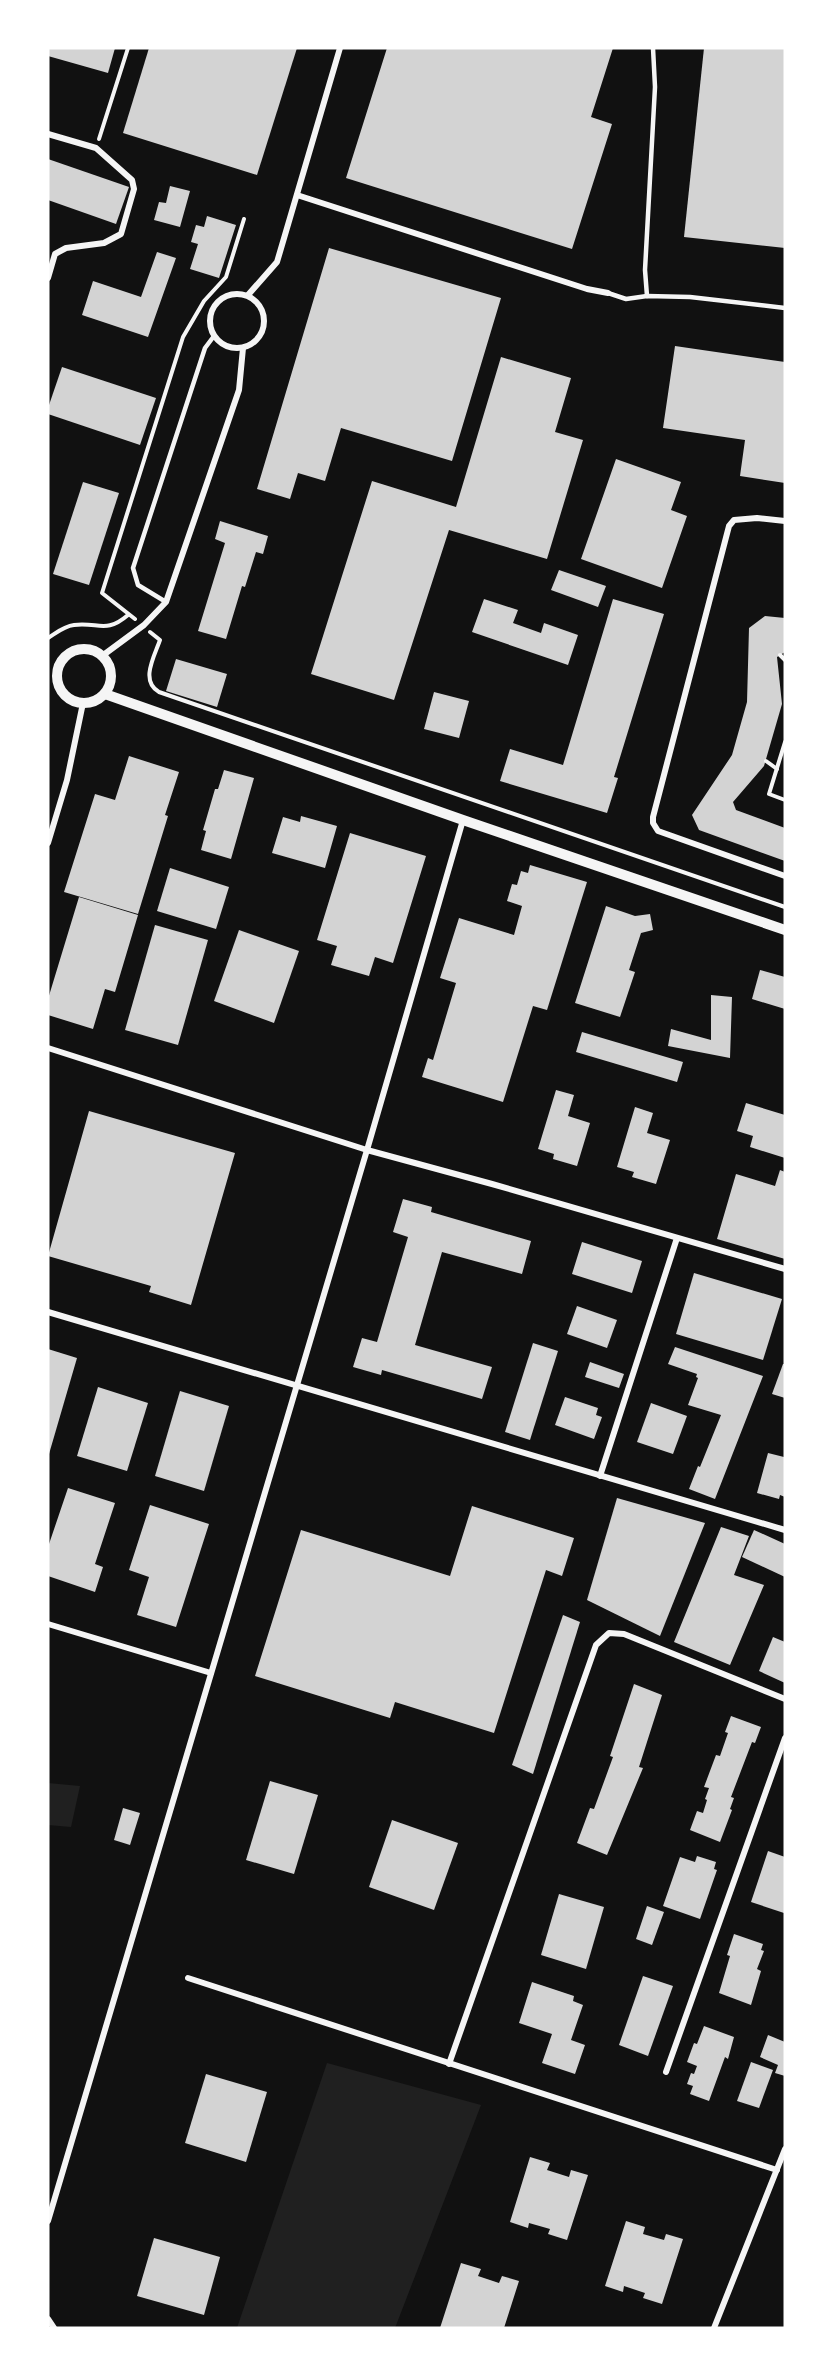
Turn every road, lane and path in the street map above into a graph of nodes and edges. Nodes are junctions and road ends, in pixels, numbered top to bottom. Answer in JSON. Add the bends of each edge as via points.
{"nodes":[{"id":1,"x":128,"y":48,"type":"edge"},
{"id":2,"x":340,"y":48,"type":"edge"},
{"id":3,"x":653,"y":48,"type":"edge"},
{"id":4,"x":48,"y":134,"type":"edge"},
{"id":5,"x":96,"y":148,"type":"junction"},
{"id":6,"x":297,"y":195,"type":"junction"},
{"id":7,"x":244,"y":219,"type":"dead end"},
{"id":8,"x":48,"y":278,"type":"edge"},
{"id":9,"x":608,"y":293,"type":"joint"},
{"id":10,"x":248,"y":295,"type":"junction"},
{"id":11,"x":647,"y":296,"type":"junction"},
{"id":12,"x":785,"y":308,"type":"edge"},
{"id":13,"x":214,"y":336,"type":"junction"},
{"id":14,"x":243,"y":348,"type":"junction"},
{"id":15,"x":785,"y":521,"type":"edge"},
{"id":16,"x":166,"y":602,"type":"junction"},
{"id":17,"x":48,"y":638,"type":"edge"},
{"id":18,"x":160,"y":640,"type":"dead end"},
{"id":19,"x":780,"y":655,"type":"dead end"},
{"id":20,"x":102,"y":656,"type":"junction"},
{"id":21,"x":785,"y":660,"type":"edge"},
{"id":22,"x":52,"y":676,"type":"edge"},
{"id":23,"x":105,"y":693,"type":"junction"},
{"id":24,"x":82,"y":703,"type":"junction"},
{"id":25,"x":785,"y":742,"type":"edge"},
{"id":26,"x":766,"y":761,"type":"dead end"},
{"id":27,"x":777,"y":769,"type":"junction"},
{"id":28,"x":785,"y":800,"type":"edge"},
{"id":29,"x":463,"y":820,"type":"junction"},
{"id":30,"x":48,"y":843,"type":"edge"},
{"id":31,"x":785,"y":876,"type":"edge"},
{"id":32,"x":785,"y":907,"type":"edge"},
{"id":33,"x":785,"y":930,"type":"edge"},
{"id":34,"x":48,"y":1048,"type":"edge"},
{"id":35,"x":367,"y":1150,"type":"junction"},
{"id":36,"x":677,"y":1238,"type":"junction"},
{"id":37,"x":785,"y":1269,"type":"edge"},
{"id":38,"x":48,"y":1312,"type":"edge"},
{"id":39,"x":296,"y":1386,"type":"junction"},
{"id":40,"x":600,"y":1476,"type":"junction"},
{"id":41,"x":785,"y":1530,"type":"edge"},
{"id":42,"x":48,"y":1624,"type":"edge"},
{"id":43,"x":211,"y":1673,"type":"junction"},
{"id":44,"x":785,"y":1698,"type":"edge"},
{"id":45,"x":785,"y":1738,"type":"edge"},
{"id":46,"x":188,"y":1978,"type":"dead end"},
{"id":47,"x":449,"y":2064,"type":"junction"},
{"id":48,"x":666,"y":2072,"type":"dead end"},
{"id":49,"x":785,"y":2149,"type":"edge"},
{"id":50,"x":777,"y":2170,"type":"junction"},
{"id":51,"x":48,"y":2221,"type":"edge"},
{"id":52,"x":48,"y":2319,"type":"edge"},
{"id":53,"x":54,"y":2328,"type":"edge"},
{"id":54,"x":714,"y":2328,"type":"edge"}],
"edges":[{"from":1,"to":5,"type":"path"},
{"from":2,"to":6,"type":"street"},
{"from":3,"to":11,"type":"lane"},
{"from":4,"to":5,"type":"street"},
{"from":5,"to":8,"type":"street","via":[[132,180],[134,189],[121,234],[104,243],[66,248],[55,254]]},
{"from":6,"to":9,"type":"street"},
{"from":6,"to":10,"type":"street","via":[[277,262]]},
{"from":7,"to":17,"type":"path","via":[[226,277],[204,301],[183,338],[102,593],[128,615],[108,626],[72,625]]},
{"from":9,"to":11,"type":"lane","via":[[626,299]]},
{"from":10,"to":13,"type":"street","via":[[234,293],[221,298],[212,309]]},
{"from":10,"to":14,"type":"street","via":[[258,302],[265,323],[254,343]]},
{"from":11,"to":12,"type":"lane"},
{"from":13,"to":14,"type":"street","via":[[232,348]]},
{"from":13,"to":16,"type":"lane","via":[[205,348],[133,568],[138,585]]},
{"from":14,"to":16,"type":"street","via":[[239,390]]},
{"from":15,"to":31,"type":"street","via":[[744,518],[729,526],[653,816],[658,831]]},
{"from":16,"to":20,"type":"street","via":[[144,625]]},
{"from":18,"to":32,"type":"path","via":[[149,676],[159,692]]},
{"from":19,"to":21,"type":"path"},
{"from":20,"to":22,"type":"street","via":[[93,651],[74,651]]},
{"from":20,"to":23,"type":"street","via":[[111,676]]},
{"from":22,"to":24,"type":"street","via":[[65,696]]},
{"from":23,"to":24,"type":"street","via":[[95,701]]},
{"from":23,"to":29,"type":"street"},
{"from":24,"to":30,"type":"street","via":[[67,780]]},
{"from":25,"to":27,"type":"path"},
{"from":26,"to":27,"type":"path"},
{"from":27,"to":28,"type":"path","via":[[769,794]]},
{"from":29,"to":33,"type":"street"},
{"from":29,"to":35,"type":"street"},
{"from":34,"to":35,"type":"street"},
{"from":35,"to":36,"type":"street"},
{"from":35,"to":39,"type":"street"},
{"from":36,"to":37,"type":"street"},
{"from":36,"to":40,"type":"street"},
{"from":38,"to":39,"type":"street"},
{"from":39,"to":40,"type":"street"},
{"from":39,"to":43,"type":"street"},
{"from":40,"to":41,"type":"street"},
{"from":42,"to":43,"type":"street"},
{"from":43,"to":51,"type":"street"},
{"from":44,"to":47,"type":"street","via":[[624,1634],[609,1633],[596,1645]]},
{"from":45,"to":48,"type":"street"},
{"from":46,"to":47,"type":"street"},
{"from":47,"to":50,"type":"street"},
{"from":49,"to":50,"type":"street"},
{"from":50,"to":54,"type":"street"},
{"from":52,"to":53,"type":"street"}]}
